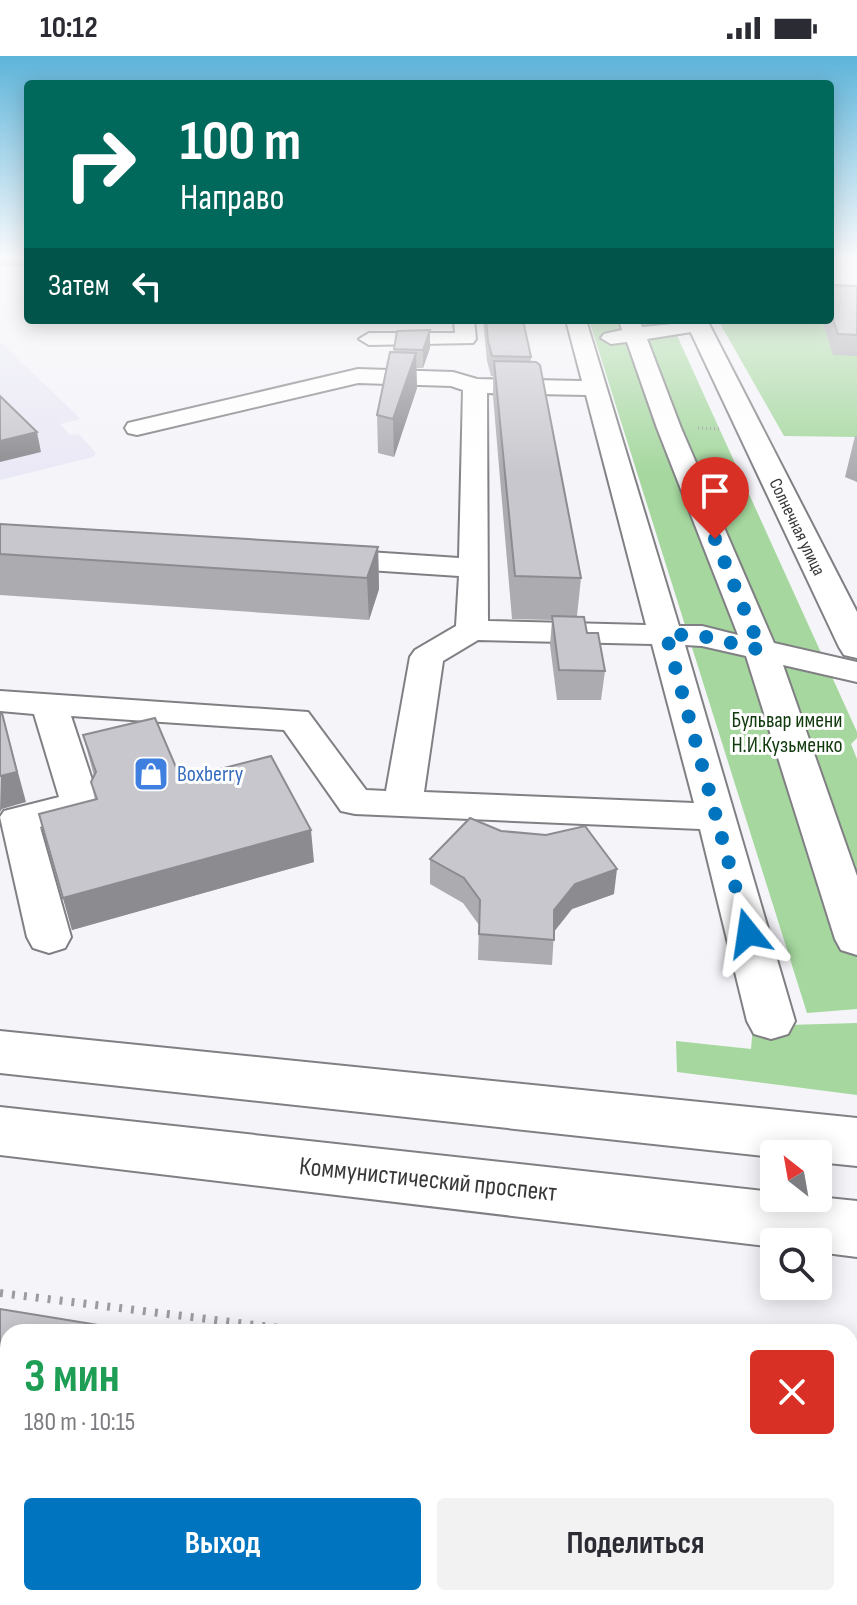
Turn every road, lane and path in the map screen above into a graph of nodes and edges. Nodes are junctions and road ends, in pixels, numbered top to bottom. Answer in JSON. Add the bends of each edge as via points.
{"nodes":[{"id":1,"x":465,"y":331,"type":"edge"},
{"id":2,"x":580,"y":331,"type":"edge"},
{"id":3,"x":634,"y":331,"type":"edge"},
{"id":4,"x":702,"y":331,"type":"edge"},
{"id":5,"x":369,"y":338,"type":"edge"},
{"id":6,"x":475,"y":386,"type":"junction"},
{"id":7,"x":597,"y":388,"type":"junction"},
{"id":8,"x":137,"y":428,"type":"dead end"},
{"id":9,"x":300,"y":556,"type":"edge"},
{"id":10,"x":474,"y":568,"type":"junction"},
{"id":11,"x":472,"y":630,"type":"junction"},
{"id":12,"x":666,"y":634,"type":"junction"},
{"id":13,"x":857,"y":647,"type":"edge"},
{"id":14,"x":761,"y":650,"type":"junction"},
{"id":15,"x":857,"y":672,"type":"edge"},
{"id":16,"x":0,"y":701,"type":"edge"},
{"id":17,"x":49,"y":704,"type":"junction"},
{"id":18,"x":403,"y":804,"type":"junction"},
{"id":19,"x":717,"y":817,"type":"junction"},
{"id":20,"x":49,"y":937,"type":"dead end"},
{"id":21,"x":857,"y":939,"type":"edge"},
{"id":22,"x":771,"y":1021,"type":"dead end"},
{"id":23,"x":0,"y":1052,"type":"edge"},
{"id":24,"x":0,"y":1131,"type":"edge"},
{"id":25,"x":857,"y":1142,"type":"edge"},
{"id":26,"x":857,"y":1229,"type":"edge"},
{"id":27,"x":0,"y":1293,"type":"edge"},
{"id":28,"x":247,"y":1324,"type":"edge"}],
"edges":[{"from":1,"to":5,"type":"street","via":[[466,339]]},
{"from":2,"to":7,"type":"street"},
{"from":3,"to":14,"type":"street"},
{"from":4,"to":13,"type":"main road","name":"Солнечная улица"},
{"from":6,"to":7,"type":"street"},
{"from":6,"to":8,"type":"street","via":[[453,379],[358,376]]},
{"from":6,"to":10,"type":"street"},
{"from":7,"to":12,"type":"street"},
{"from":9,"to":10,"type":"street"},
{"from":10,"to":11,"type":"street"},
{"from":11,"to":12,"type":"street"},
{"from":11,"to":18,"type":"street","via":[[427,657]]},
{"from":12,"to":14,"type":"street","via":[[702,636]]},
{"from":12,"to":19,"type":"street"},
{"from":14,"to":15,"type":"street"},
{"from":14,"to":21,"type":"street"},
{"from":16,"to":17,"type":"street"},
{"from":17,"to":18,"type":"street","via":[[295,720],[355,802]]},
{"from":17,"to":20,"type":"street","via":[[81,804],[18,820]]},
{"from":18,"to":19,"type":"street"},
{"from":19,"to":22,"type":"street"},
{"from":23,"to":25,"type":"main road"},
{"from":24,"to":26,"type":"main road","name":"Коммунистический проспект"},
{"from":27,"to":28,"type":"path"}]}
